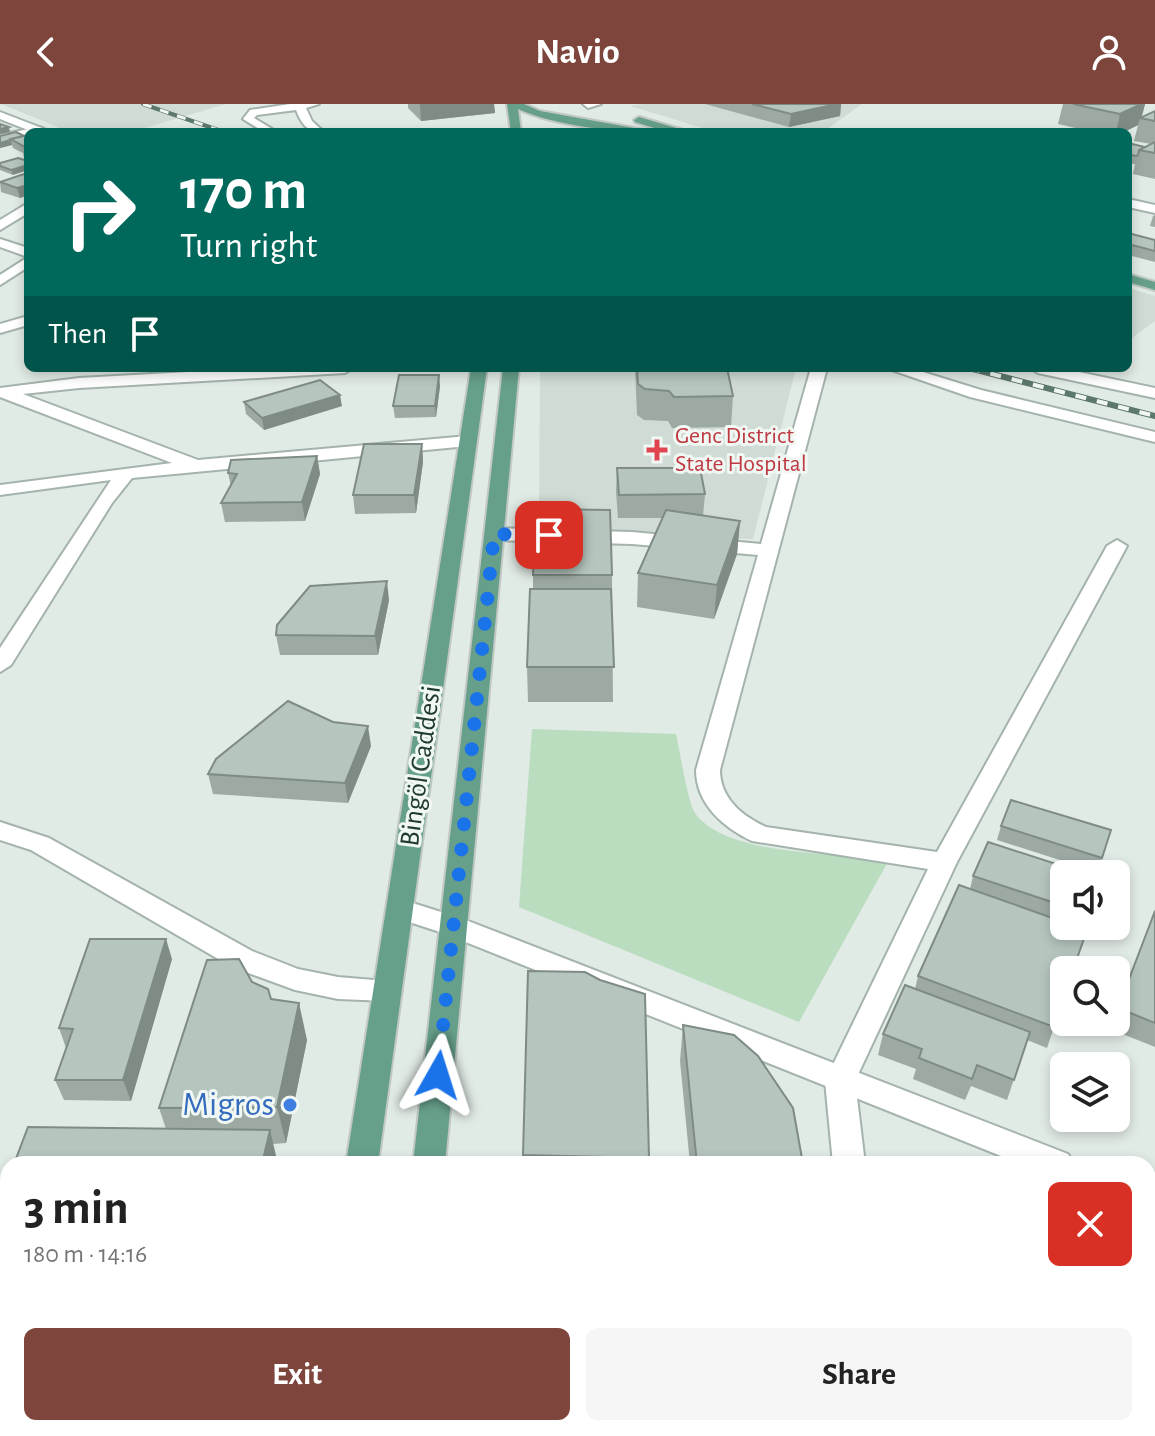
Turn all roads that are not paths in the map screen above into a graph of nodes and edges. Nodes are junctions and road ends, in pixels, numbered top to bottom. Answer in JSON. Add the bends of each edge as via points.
{"nodes":[{"id":1,"x":300,"y":104,"type":"edge"},
{"id":2,"x":314,"y":104,"type":"edge"},
{"id":3,"x":514,"y":104,"type":"edge"},
{"id":4,"x":593,"y":106,"type":"edge"},
{"id":5,"x":618,"y":114,"type":"dead end"},
{"id":6,"x":0,"y":115,"type":"edge"},
{"id":7,"x":563,"y":118,"type":"junction"},
{"id":8,"x":32,"y":128,"type":"edge"},
{"id":9,"x":265,"y":128,"type":"edge"},
{"id":10,"x":314,"y":128,"type":"edge"},
{"id":11,"x":516,"y":128,"type":"edge"},
{"id":12,"x":554,"y":128,"type":"edge"},
{"id":13,"x":626,"y":128,"type":"edge"},
{"id":14,"x":665,"y":128,"type":"edge"},
{"id":15,"x":24,"y":134,"type":"edge"},
{"id":16,"x":0,"y":138,"type":"edge"},
{"id":17,"x":1155,"y":193,"type":"edge"},
{"id":18,"x":1132,"y":200,"type":"edge"},
{"id":19,"x":1132,"y":202,"type":"edge"},
{"id":20,"x":1155,"y":209,"type":"edge"},
{"id":21,"x":24,"y":210,"type":"edge"},
{"id":22,"x":0,"y":226,"type":"edge"},
{"id":23,"x":0,"y":243,"type":"edge"},
{"id":24,"x":24,"y":252,"type":"edge"},
{"id":25,"x":24,"y":264,"type":"edge"},
{"id":26,"x":1132,"y":267,"type":"edge"},
{"id":27,"x":1155,"y":274,"type":"edge"},
{"id":28,"x":1132,"y":279,"type":"edge"},
{"id":29,"x":0,"y":281,"type":"edge"},
{"id":30,"x":1155,"y":286,"type":"edge"},
{"id":31,"x":24,"y":321,"type":"edge"},
{"id":32,"x":0,"y":329,"type":"edge"},
{"id":33,"x":274,"y":372,"type":"edge"},
{"id":34,"x":478,"y":372,"type":"edge"},
{"id":35,"x":511,"y":372,"type":"edge"},
{"id":36,"x":818,"y":372,"type":"edge"},
{"id":37,"x":907,"y":372,"type":"edge"},
{"id":38,"x":1057,"y":372,"type":"edge"},
{"id":39,"x":4,"y":392,"type":"edge"},
{"id":40,"x":1155,"y":393,"type":"edge"},
{"id":41,"x":1155,"y":437,"type":"edge"},
{"id":42,"x":468,"y":441,"type":"junction"},
{"id":43,"x":199,"y":466,"type":"junction"},
{"id":44,"x":127,"y":472,"type":"junction"},
{"id":45,"x":0,"y":490,"type":"edge"},
{"id":46,"x":494,"y":534,"type":"junction"},
{"id":47,"x":1117,"y":546,"type":"dead end"},
{"id":48,"x":767,"y":550,"type":"junction"},
{"id":49,"x":0,"y":665,"type":"edge"},
{"id":50,"x":0,"y":831,"type":"edge"},
{"id":51,"x":944,"y":862,"type":"junction"},
{"id":52,"x":400,"y":909,"type":"junction"},
{"id":53,"x":453,"y":926,"type":"junction"},
{"id":54,"x":388,"y":990,"type":"junction"},
{"id":55,"x":840,"y":1081,"type":"junction"},
{"id":56,"x":363,"y":1156,"type":"edge"},
{"id":57,"x":430,"y":1156,"type":"edge"},
{"id":58,"x":848,"y":1156,"type":"edge"},
{"id":59,"x":1036,"y":1156,"type":"edge"}],
"edges":[{"from":1,"to":2,"type":"street"},
{"from":1,"to":9,"type":"street","via":[[254,112],[248,119]]},
{"from":1,"to":10,"type":"street"},
{"from":3,"to":7,"type":"main road"},
{"from":3,"to":11,"type":"main road"},
{"from":4,"to":7,"type":"main road"},
{"from":5,"to":14,"type":"main road"},
{"from":6,"to":8,"type":"street"},
{"from":7,"to":12,"type":"main road"},
{"from":7,"to":13,"type":"main road"},
{"from":15,"to":16,"type":"street"},
{"from":17,"to":18,"type":"street"},
{"from":19,"to":20,"type":"street"},
{"from":21,"to":22,"type":"street"},
{"from":23,"to":24,"type":"street"},
{"from":25,"to":29,"type":"street"},
{"from":26,"to":27,"type":"main road"},
{"from":28,"to":30,"type":"main road"},
{"from":31,"to":32,"type":"street"},
{"from":33,"to":39,"type":"street"},
{"from":34,"to":42,"type":"main road","name":"Bingöl Caddesi"},
{"from":35,"to":46,"type":"main road","name":"Bingöl Caddesi"},
{"from":36,"to":48,"type":"street"},
{"from":37,"to":41,"type":"street"},
{"from":38,"to":40,"type":"street"},
{"from":39,"to":43,"type":"street"},
{"from":42,"to":43,"type":"street"},
{"from":42,"to":52,"type":"main road","name":"Bingöl Caddesi"},
{"from":43,"to":44,"type":"street"},
{"from":44,"to":45,"type":"street"},
{"from":44,"to":49,"type":"street"},
{"from":46,"to":48,"type":"street","via":[[632,538]]},
{"from":46,"to":53,"type":"main road","name":"Bingöl Caddesi"},
{"from":47,"to":51,"type":"street"},
{"from":48,"to":51,"type":"street","via":[[708,770],[712,794],[730,817],[761,835]]},
{"from":50,"to":54,"type":"street","via":[[40,844],[242,959],[309,982]]},
{"from":51,"to":55,"type":"street"},
{"from":52,"to":53,"type":"street"},
{"from":52,"to":54,"type":"main road","name":"Bingöl Caddesi"},
{"from":53,"to":55,"type":"street"},
{"from":53,"to":57,"type":"main road","name":"Bingöl Caddesi"},
{"from":54,"to":56,"type":"main road","name":"Bingöl Caddesi"},
{"from":55,"to":58,"type":"street"},
{"from":55,"to":59,"type":"street"}]}
